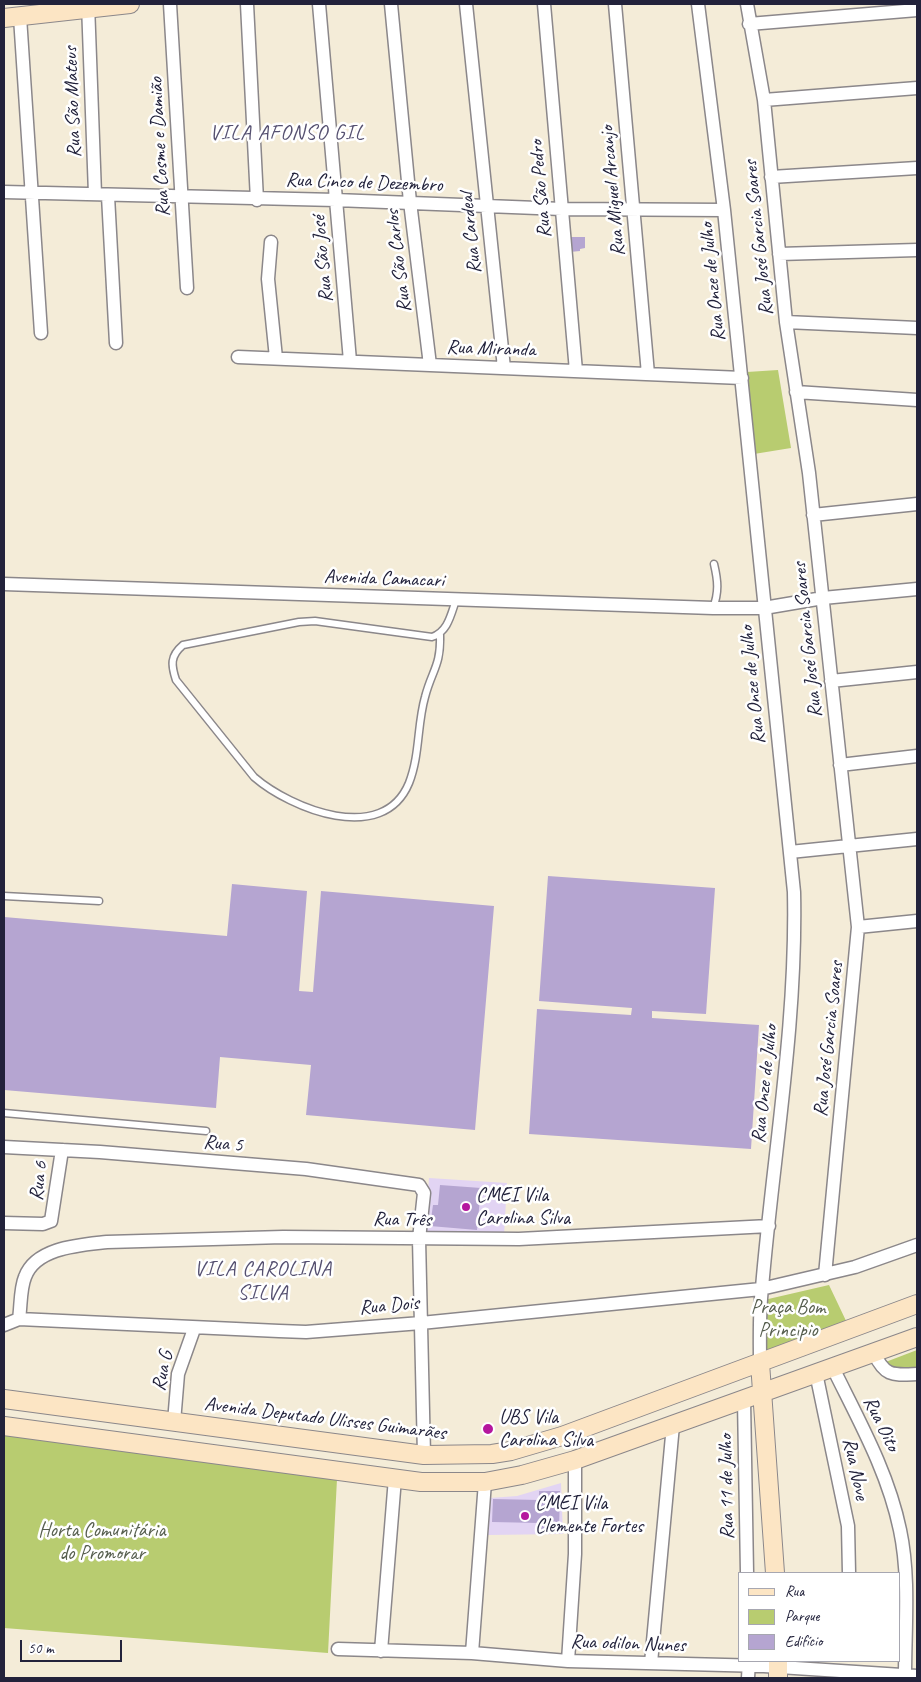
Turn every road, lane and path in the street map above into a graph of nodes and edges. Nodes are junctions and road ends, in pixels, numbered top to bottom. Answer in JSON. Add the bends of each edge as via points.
{"nodes":[{"id":1,"x":130,"y":4,"type":"edge"},
{"id":2,"x":170,"y":4,"type":"edge"},
{"id":3,"x":247,"y":4,"type":"edge"},
{"id":4,"x":319,"y":4,"type":"edge"},
{"id":5,"x":391,"y":4,"type":"edge"},
{"id":6,"x":466,"y":4,"type":"edge"},
{"id":7,"x":544,"y":4,"type":"edge"},
{"id":8,"x":615,"y":4,"type":"edge"},
{"id":9,"x":698,"y":4,"type":"edge"},
{"id":10,"x":747,"y":4,"type":"edge"},
{"id":11,"x":88,"y":6,"type":"edge"},
{"id":12,"x":917,"y":10,"type":"edge"},
{"id":13,"x":20,"y":14,"type":"edge"},
{"id":14,"x":749,"y":24,"type":"junction"},
{"id":15,"x":917,"y":88,"type":"edge"},
{"id":16,"x":764,"y":100,"type":"junction"},
{"id":17,"x":917,"y":168,"type":"edge"},
{"id":18,"x":771,"y":177,"type":"junction"},
{"id":19,"x":4,"y":192,"type":"edge"},
{"id":20,"x":32,"y":192,"type":"junction"},
{"id":21,"x":101,"y":195,"type":"junction"},
{"id":22,"x":182,"y":198,"type":"junction"},
{"id":23,"x":257,"y":200,"type":"junction"},
{"id":24,"x":336,"y":200,"type":"junction"},
{"id":25,"x":410,"y":202,"type":"junction"},
{"id":26,"x":487,"y":206,"type":"junction"},
{"id":27,"x":562,"y":209,"type":"junction"},
{"id":28,"x":633,"y":210,"type":"junction"},
{"id":29,"x":724,"y":210,"type":"junction"},
{"id":30,"x":271,"y":242,"type":"dead end"},
{"id":31,"x":917,"y":250,"type":"edge"},
{"id":32,"x":779,"y":254,"type":"junction"},
{"id":33,"x":187,"y":288,"type":"dead end"},
{"id":34,"x":786,"y":322,"type":"junction"},
{"id":35,"x":917,"y":328,"type":"edge"},
{"id":36,"x":41,"y":332,"type":"dead end"},
{"id":37,"x":116,"y":343,"type":"dead end"},
{"id":38,"x":238,"y":357,"type":"dead end"},
{"id":39,"x":276,"y":358,"type":"junction"},
{"id":40,"x":350,"y":362,"type":"junction"},
{"id":41,"x":430,"y":365,"type":"junction"},
{"id":42,"x":504,"y":368,"type":"junction"},
{"id":43,"x":576,"y":371,"type":"junction"},
{"id":44,"x":648,"y":374,"type":"junction"},
{"id":45,"x":742,"y":378,"type":"junction"},
{"id":46,"x":796,"y":392,"type":"junction"},
{"id":47,"x":917,"y":400,"type":"edge"},
{"id":48,"x":917,"y":504,"type":"edge"},
{"id":49,"x":814,"y":515,"type":"junction"},
{"id":50,"x":714,"y":564,"type":"dead end"},
{"id":51,"x":4,"y":584,"type":"edge"},
{"id":52,"x":917,"y":588,"type":"edge"},
{"id":53,"x":823,"y":598,"type":"junction"},
{"id":54,"x":456,"y":600,"type":"junction"},
{"id":55,"x":713,"y":608,"type":"junction"},
{"id":56,"x":764,"y":608,"type":"junction"},
{"id":57,"x":440,"y":635,"type":"junction"},
{"id":58,"x":917,"y":672,"type":"edge"},
{"id":59,"x":831,"y":680,"type":"junction"},
{"id":60,"x":917,"y":756,"type":"edge"},
{"id":61,"x":840,"y":765,"type":"junction"},
{"id":62,"x":917,"y":839,"type":"edge"},
{"id":63,"x":850,"y":847,"type":"junction"},
{"id":64,"x":790,"y":852,"type":"junction"},
{"id":65,"x":4,"y":896,"type":"edge"},
{"id":66,"x":98,"y":901,"type":"dead end"},
{"id":67,"x":917,"y":922,"type":"edge"},
{"id":68,"x":858,"y":927,"type":"junction"},
{"id":69,"x":4,"y":1114,"type":"edge"},
{"id":70,"x":206,"y":1131,"type":"dead end"},
{"id":71,"x":4,"y":1148,"type":"edge"},
{"id":72,"x":62,"y":1150,"type":"junction"},
{"id":73,"x":4,"y":1223,"type":"edge"},
{"id":74,"x":769,"y":1226,"type":"junction"},
{"id":75,"x":419,"y":1239,"type":"junction"},
{"id":76,"x":917,"y":1245,"type":"edge"},
{"id":77,"x":825,"y":1275,"type":"junction"},
{"id":78,"x":761,"y":1289,"type":"junction"},
{"id":79,"x":917,"y":1304,"type":"edge"},
{"id":80,"x":19,"y":1319,"type":"junction"},
{"id":81,"x":421,"y":1323,"type":"junction"},
{"id":82,"x":4,"y":1325,"type":"edge"},
{"id":83,"x":194,"y":1329,"type":"junction"},
{"id":84,"x":917,"y":1336,"type":"edge"},
{"id":85,"x":874,"y":1353,"type":"junction"},
{"id":86,"x":760,"y":1364,"type":"junction"},
{"id":87,"x":833,"y":1368,"type":"junction"},
{"id":88,"x":816,"y":1373,"type":"junction"},
{"id":89,"x":917,"y":1374,"type":"edge"},
{"id":90,"x":763,"y":1392,"type":"junction"},
{"id":91,"x":4,"y":1399,"type":"edge"},
{"id":92,"x":744,"y":1400,"type":"junction"},
{"id":93,"x":174,"y":1422,"type":"junction"},
{"id":94,"x":673,"y":1425,"type":"junction"},
{"id":95,"x":4,"y":1426,"type":"edge"},
{"id":96,"x":356,"y":1447,"type":"junction"},
{"id":97,"x":424,"y":1455,"type":"junction"},
{"id":98,"x":575,"y":1460,"type":"junction"},
{"id":99,"x":351,"y":1473,"type":"junction"},
{"id":100,"x":395,"y":1478,"type":"junction"},
{"id":101,"x":485,"y":1482,"type":"junction"},
{"id":102,"x":747,"y":1572,"type":"edge"},
{"id":103,"x":774,"y":1572,"type":"edge"},
{"id":104,"x":848,"y":1572,"type":"edge"},
{"id":105,"x":338,"y":1649,"type":"dead end"},
{"id":106,"x":381,"y":1651,"type":"junction"},
{"id":107,"x":472,"y":1653,"type":"junction"},
{"id":108,"x":568,"y":1661,"type":"junction"},
{"id":109,"x":651,"y":1663,"type":"junction"},
{"id":110,"x":835,"y":1665,"type":"edge"},
{"id":111,"x":748,"y":1668,"type":"edge"},
{"id":112,"x":778,"y":1669,"type":"edge"},
{"id":113,"x":879,"y":1676,"type":"edge"},
{"id":114,"x":911,"y":1676,"type":"edge"}],
"edges":[{"from":1,"to":11,"type":"street"},
{"from":2,"to":22,"type":"street","name":"Rua Cosme e Damião"},
{"from":3,"to":23,"type":"street"},
{"from":4,"to":24,"type":"street","name":"Rua São José"},
{"from":5,"to":25,"type":"street","name":"Rua São Carlos"},
{"from":6,"to":26,"type":"street","name":"Rua Cardeal"},
{"from":7,"to":27,"type":"street","name":"Rua São Pedro"},
{"from":8,"to":28,"type":"street","name":"Rua Miguel Arcanjo"},
{"from":9,"to":29,"type":"street","name":"Rua Onze de Julho"},
{"from":10,"to":14,"type":"street","name":"Rua José Garcia Soares"},
{"from":11,"to":13,"type":"street"},
{"from":11,"to":21,"type":"street","name":"Rua São Mateus"},
{"from":12,"to":14,"type":"street"},
{"from":13,"to":20,"type":"street"},
{"from":14,"to":16,"type":"street","name":"Rua José Garcia Soares"},
{"from":15,"to":16,"type":"street"},
{"from":16,"to":18,"type":"street","name":"Rua José Garcia Soares"},
{"from":17,"to":18,"type":"street"},
{"from":18,"to":32,"type":"street","name":"Rua José Garcia Soares"},
{"from":19,"to":20,"type":"street","name":"Rua Cinco de Dezembro"},
{"from":20,"to":21,"type":"street","name":"Rua Cinco de Dezembro"},
{"from":20,"to":36,"type":"street"},
{"from":21,"to":22,"type":"street","name":"Rua Cinco de Dezembro"},
{"from":21,"to":37,"type":"street","name":"Rua São Mateus"},
{"from":22,"to":23,"type":"street","name":"Rua Cinco de Dezembro"},
{"from":22,"to":33,"type":"street","name":"Rua Cosme e Damião"},
{"from":23,"to":24,"type":"street","name":"Rua Cinco de Dezembro"},
{"from":24,"to":25,"type":"street","name":"Rua Cinco de Dezembro"},
{"from":24,"to":40,"type":"street","name":"Rua São José"},
{"from":25,"to":26,"type":"street","name":"Rua Cinco de Dezembro"},
{"from":25,"to":41,"type":"street","name":"Rua São Carlos"},
{"from":26,"to":27,"type":"street","name":"Rua Cinco de Dezembro"},
{"from":26,"to":42,"type":"street","name":"Rua Cardeal"},
{"from":27,"to":28,"type":"street","name":"Rua Cinco de Dezembro"},
{"from":27,"to":43,"type":"street","name":"Rua São Pedro"},
{"from":28,"to":29,"type":"street","name":"Rua Cinco de Dezembro"},
{"from":28,"to":44,"type":"street","name":"Rua Miguel Arcanjo"},
{"from":29,"to":45,"type":"street","name":"Rua Onze de Julho"},
{"from":30,"to":39,"type":"street","via":[[268,279]]},
{"from":31,"to":32,"type":"street"},
{"from":32,"to":34,"type":"street","name":"Rua José Garcia Soares"},
{"from":34,"to":35,"type":"street"},
{"from":34,"to":46,"type":"street","name":"Rua José Garcia Soares"},
{"from":38,"to":39,"type":"street","name":"Rua Miranda"},
{"from":39,"to":40,"type":"street","name":"Rua Miranda"},
{"from":40,"to":41,"type":"street","name":"Rua Miranda"},
{"from":41,"to":42,"type":"street","name":"Rua Miranda"},
{"from":42,"to":43,"type":"street","name":"Rua Miranda"},
{"from":43,"to":44,"type":"street","name":"Rua Miranda"},
{"from":44,"to":45,"type":"street","name":"Rua Miranda"},
{"from":45,"to":56,"type":"street","name":"Rua Onze de Julho"},
{"from":46,"to":47,"type":"street"},
{"from":46,"to":49,"type":"street","name":"Rua José Garcia Soares"},
{"from":48,"to":49,"type":"street"},
{"from":49,"to":53,"type":"street","name":"Rua José Garcia Soares"},
{"from":50,"to":55,"type":"lane","via":[[718,593]]},
{"from":51,"to":54,"type":"street","name":"Avenida Camacari"},
{"from":52,"to":53,"type":"street","name":"Avenida Camacari"},
{"from":53,"to":56,"type":"street","name":"Avenida Camacari"},
{"from":53,"to":59,"type":"street","name":"Rua José Garcia Soares"},
{"from":54,"to":55,"type":"street","name":"Avenida Camacari"},
{"from":54,"to":57,"type":"lane"},
{"from":55,"to":56,"type":"street","name":"Avenida Camacari"},
{"from":56,"to":64,"type":"street","name":"Rua Onze de Julho"},
{"from":57,"to":57,"type":"lane","via":[[421,637],[299,622],[183,645],[175,652],[172,667],[182,687],[254,778],[284,799],[320,812],[361,818],[380,814],[396,804],[409,784],[418,750],[425,697],[441,656]]},
{"from":58,"to":59,"type":"street"},
{"from":59,"to":61,"type":"street","name":"Rua José Garcia Soares"},
{"from":60,"to":61,"type":"street"},
{"from":61,"to":63,"type":"street","name":"Rua José Garcia Soares"},
{"from":62,"to":63,"type":"street"},
{"from":63,"to":64,"type":"street"},
{"from":63,"to":68,"type":"street","name":"Rua José Garcia Soares"},
{"from":64,"to":74,"type":"street","name":"Rua Onze de Julho","via":[[795,950]]},
{"from":65,"to":66,"type":"lane"},
{"from":67,"to":68,"type":"street"},
{"from":68,"to":77,"type":"street","name":"Rua José Garcia Soares"},
{"from":69,"to":70,"type":"lane"},
{"from":71,"to":72,"type":"street","name":"Rua 5"},
{"from":72,"to":73,"type":"street","name":"Rua 6","via":[[51,1221],[43,1224]]},
{"from":72,"to":75,"type":"street","name":"Rua 5","via":[[306,1170],[416,1183],[422,1188],[424,1202]]},
{"from":74,"to":75,"type":"street","name":"Rua Três","via":[[519,1239]]},
{"from":74,"to":78,"type":"street","name":"Rua Onze de Julho"},
{"from":75,"to":80,"type":"street","name":"Rua Três","via":[[283,1237],[107,1242],[64,1248],[38,1260],[24,1278]]},
{"from":75,"to":81,"type":"street"},
{"from":76,"to":77,"type":"street","name":"Rua Dois"},
{"from":77,"to":78,"type":"street","name":"Rua Dois"},
{"from":78,"to":81,"type":"street","name":"Rua Dois"},
{"from":78,"to":86,"type":"street","name":"Rua Onze de Julho"},
{"from":79,"to":86,"type":"street","name":"Avenida Deputado Ulisses Guimarães"},
{"from":80,"to":82,"type":"street"},
{"from":80,"to":83,"type":"street","name":"Rua Dois"},
{"from":81,"to":83,"type":"street","name":"Rua Dois","via":[[306,1332]]},
{"from":81,"to":97,"type":"street"},
{"from":83,"to":93,"type":"street","name":"Rua G","via":[[178,1374]]},
{"from":84,"to":85,"type":"street"},
{"from":85,"to":87,"type":"street"},
{"from":85,"to":89,"type":"street","via":[[889,1374]]},
{"from":86,"to":90,"type":"street"},
{"from":86,"to":97,"type":"street","name":"Avenida Deputado Ulisses Guimarães","via":[[562,1436],[511,1451],[480,1455]]},
{"from":87,"to":88,"type":"street"},
{"from":87,"to":114,"type":"street","name":"Rua Oito","via":[[884,1474],[900,1531]]},
{"from":88,"to":90,"type":"street"},
{"from":88,"to":104,"type":"street","name":"Rua Nove","via":[[848,1526]]},
{"from":90,"to":92,"type":"street"},
{"from":90,"to":103,"type":"street"},
{"from":91,"to":93,"type":"street","name":"Avenida Deputado Ulisses Guimarães"},
{"from":92,"to":94,"type":"street"},
{"from":92,"to":102,"type":"street","name":"Rua 11 de Julho"},
{"from":93,"to":96,"type":"street","name":"Avenida Deputado Ulisses Guimarães"},
{"from":94,"to":98,"type":"street"},
{"from":94,"to":109,"type":"street"},
{"from":95,"to":99,"type":"street"},
{"from":96,"to":97,"type":"street","name":"Avenida Deputado Ulisses Guimarães"},
{"from":96,"to":99,"type":"street"},
{"from":98,"to":101,"type":"street"},
{"from":98,"to":108,"type":"street","via":[[575,1554]]},
{"from":99,"to":100,"type":"street"},
{"from":100,"to":101,"type":"street","via":[[422,1482]]},
{"from":100,"to":106,"type":"street"},
{"from":101,"to":107,"type":"street"},
{"from":105,"to":106,"type":"street","name":"Rua odilon Nunes"},
{"from":106,"to":107,"type":"street","name":"Rua odilon Nunes"},
{"from":107,"to":108,"type":"street","name":"Rua odilon Nunes"},
{"from":108,"to":109,"type":"street","name":"Rua odilon Nunes"},
{"from":109,"to":111,"type":"street","name":"Rua odilon Nunes"},
{"from":110,"to":112,"type":"street","name":"Rua odilon Nunes"},
{"from":110,"to":113,"type":"street","name":"Rua odilon Nunes"},
{"from":111,"to":112,"type":"street","name":"Rua odilon Nunes"},
{"from":113,"to":114,"type":"street","name":"Rua odilon Nunes"}]}
